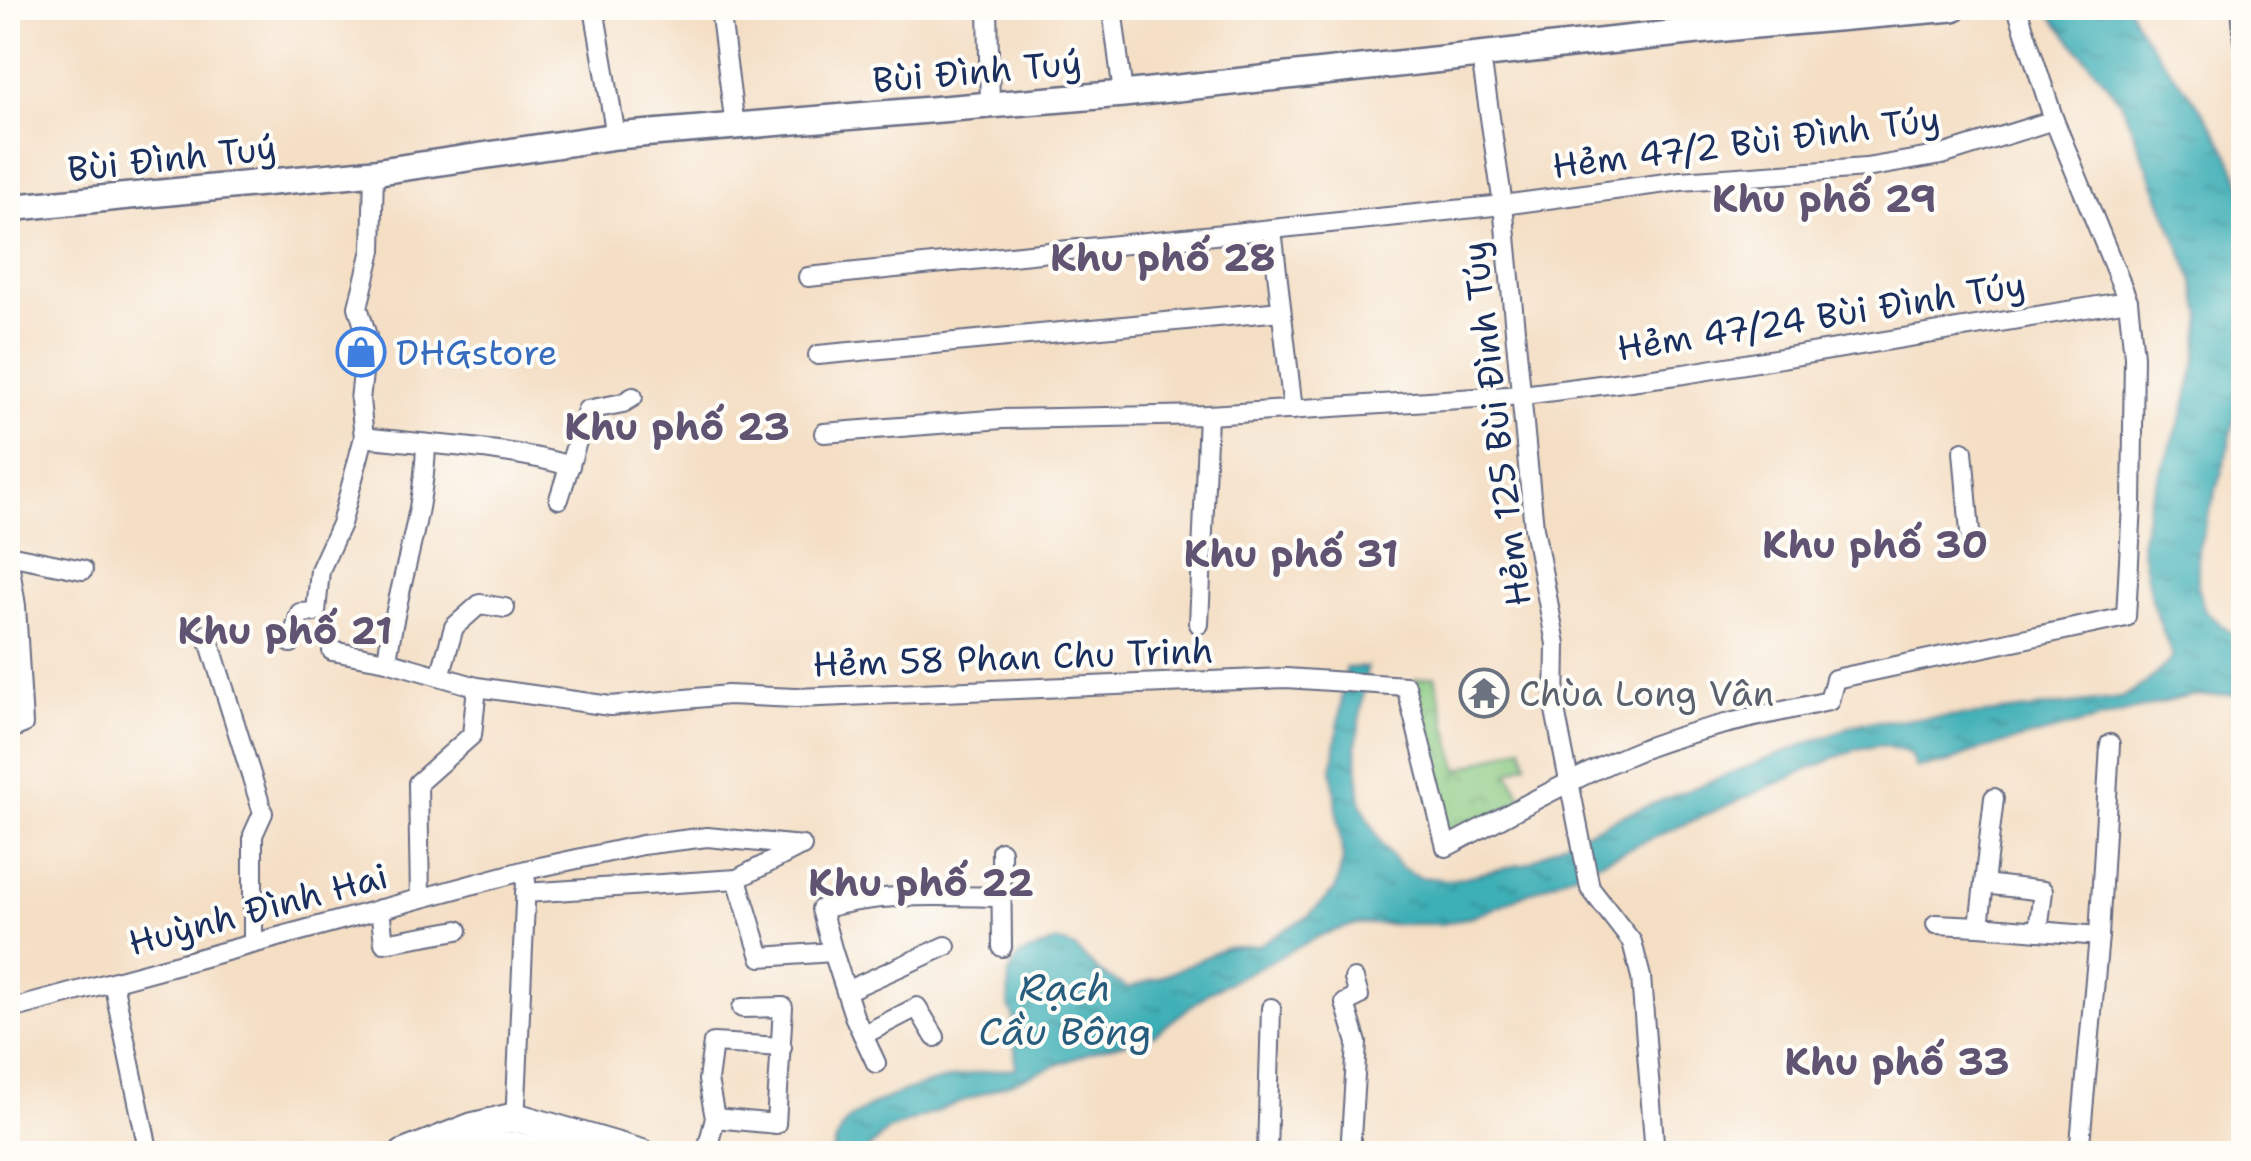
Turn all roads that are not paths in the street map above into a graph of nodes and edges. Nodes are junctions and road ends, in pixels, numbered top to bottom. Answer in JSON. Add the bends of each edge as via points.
{"nodes":[{"id":1,"x":594,"y":8,"type":"edge"},
{"id":2,"x":720,"y":8,"type":"edge"},
{"id":3,"x":988,"y":8,"type":"edge"},
{"id":4,"x":1112,"y":8,"type":"edge"},
{"id":5,"x":1953,"y":8,"type":"edge"},
{"id":6,"x":2017,"y":8,"type":"edge"},
{"id":7,"x":2241,"y":8,"type":"edge"},
{"id":8,"x":1793,"y":14,"type":"edge"},
{"id":9,"x":1743,"y":17,"type":"edge"},
{"id":10,"x":2244,"y":42,"type":"edge"},
{"id":11,"x":1482,"y":57,"type":"junction"},
{"id":12,"x":1124,"y":94,"type":"junction"},
{"id":13,"x":990,"y":105,"type":"junction"},
{"id":14,"x":2054,"y":120,"type":"junction"},
{"id":15,"x":735,"y":127,"type":"junction"},
{"id":16,"x":616,"y":136,"type":"junction"},
{"id":17,"x":374,"y":172,"type":"junction"},
{"id":18,"x":1503,"y":205,"type":"junction"},
{"id":19,"x":8,"y":208,"type":"edge"},
{"id":20,"x":1272,"y":229,"type":"junction"},
{"id":21,"x":808,"y":277,"type":"dead end"},
{"id":22,"x":2128,"y":301,"type":"junction"},
{"id":23,"x":1280,"y":311,"type":"junction"},
{"id":24,"x":818,"y":355,"type":"dead end"},
{"id":25,"x":1523,"y":396,"type":"junction"},
{"id":26,"x":633,"y":398,"type":"dead end"},
{"id":27,"x":1293,"y":410,"type":"junction"},
{"id":28,"x":1208,"y":415,"type":"junction"},
{"id":29,"x":824,"y":432,"type":"dead end"},
{"id":30,"x":364,"y":437,"type":"junction"},
{"id":31,"x":426,"y":445,"type":"junction"},
{"id":32,"x":1964,"y":451,"type":"dead end"},
{"id":33,"x":570,"y":466,"type":"junction"},
{"id":34,"x":559,"y":499,"type":"dead end"},
{"id":35,"x":1971,"y":544,"type":"dead end"},
{"id":36,"x":8,"y":555,"type":"edge"},
{"id":37,"x":82,"y":570,"type":"dead end"},
{"id":38,"x":504,"y":608,"type":"dead end"},
{"id":39,"x":1200,"y":624,"type":"dead end"},
{"id":40,"x":208,"y":634,"type":"dead end"},
{"id":41,"x":291,"y":643,"type":"dead end"},
{"id":42,"x":332,"y":651,"type":"dead end"},
{"id":43,"x":387,"y":661,"type":"junction"},
{"id":44,"x":440,"y":676,"type":"junction"},
{"id":45,"x":477,"y":687,"type":"junction"},
{"id":46,"x":8,"y":730,"type":"edge"},
{"id":47,"x":2110,"y":744,"type":"dead end"},
{"id":48,"x":1568,"y":783,"type":"junction"},
{"id":49,"x":1994,"y":798,"type":"dead end"},
{"id":50,"x":1002,"y":851,"type":"dead end"},
{"id":51,"x":526,"y":870,"type":"junction"},
{"id":52,"x":738,"y":879,"type":"junction"},
{"id":53,"x":1984,"y":884,"type":"junction"},
{"id":54,"x":525,"y":892,"type":"junction"},
{"id":55,"x":1002,"y":897,"type":"junction"},
{"id":56,"x":420,"y":898,"type":"junction"},
{"id":57,"x":380,"y":909,"type":"junction"},
{"id":58,"x":1936,"y":924,"type":"dead end"},
{"id":59,"x":1979,"y":926,"type":"junction"},
{"id":60,"x":458,"y":930,"type":"dead end"},
{"id":61,"x":2038,"y":931,"type":"junction"},
{"id":62,"x":2099,"y":936,"type":"junction"},
{"id":63,"x":252,"y":942,"type":"junction"},
{"id":64,"x":946,"y":946,"type":"dead end"},
{"id":65,"x":1002,"y":946,"type":"dead end"},
{"id":66,"x":834,"y":952,"type":"junction"},
{"id":67,"x":1354,"y":979,"type":"dead end"},
{"id":68,"x":113,"y":982,"type":"junction"},
{"id":69,"x":846,"y":991,"type":"junction"},
{"id":70,"x":742,"y":1008,"type":"dead end"},
{"id":71,"x":1271,"y":1008,"type":"dead end"},
{"id":72,"x":8,"y":1009,"type":"edge"},
{"id":73,"x":863,"y":1035,"type":"junction"},
{"id":74,"x":935,"y":1037,"type":"dead end"},
{"id":75,"x":782,"y":1047,"type":"junction"},
{"id":76,"x":876,"y":1063,"type":"dead end"},
{"id":77,"x":714,"y":1118,"type":"junction"},
{"id":78,"x":514,"y":1139,"type":"edge"},
{"id":79,"x":149,"y":1154,"type":"edge"},
{"id":80,"x":404,"y":1154,"type":"edge"},
{"id":81,"x":466,"y":1154,"type":"edge"},
{"id":82,"x":545,"y":1154,"type":"edge"},
{"id":83,"x":642,"y":1154,"type":"edge"},
{"id":84,"x":706,"y":1154,"type":"edge"},
{"id":85,"x":1266,"y":1154,"type":"edge"},
{"id":86,"x":1350,"y":1154,"type":"edge"},
{"id":87,"x":1655,"y":1154,"type":"edge"},
{"id":88,"x":2079,"y":1154,"type":"edge"}],
"edges":[{"from":1,"to":16,"type":"street"},
{"from":2,"to":15,"type":"street"},
{"from":3,"to":13,"type":"street"},
{"from":4,"to":12,"type":"street"},
{"from":5,"to":8,"type":"street","name":"Bùi Đình Tuý"},
{"from":6,"to":14,"type":"street"},
{"from":7,"to":10,"type":"street"},
{"from":8,"to":9,"type":"street","name":"Bùi Đình Tuý"},
{"from":9,"to":11,"type":"street","name":"Bùi Đình Tuý"},
{"from":11,"to":12,"type":"street","name":"Bùi Đình Tuý"},
{"from":11,"to":18,"type":"street","name":"Hẻm 125 Bùi Đình Túy"},
{"from":12,"to":13,"type":"street","name":"Bùi Đình Tuý"},
{"from":13,"to":15,"type":"street","name":"Bùi Đình Tuý"},
{"from":14,"to":18,"type":"street","name":"Hẻm 47/2 Bùi Đình Túy","via":[[1942,155],[1866,168],[1681,181]]},
{"from":14,"to":22,"type":"street"},
{"from":15,"to":16,"type":"street","name":"Bùi Đình Tuý"},
{"from":16,"to":17,"type":"street","name":"Bùi Đình Tuý"},
{"from":17,"to":19,"type":"street","name":"Bùi Đình Tuý"},
{"from":17,"to":30,"type":"street","via":[[372,250],[358,307],[368,336],[360,400]]},
{"from":18,"to":20,"type":"street","name":"Hẻm 47/2 Bùi Đình Túy"},
{"from":18,"to":25,"type":"street","name":"Hẻm 125 Bùi Đình Túy"},
{"from":20,"to":21,"type":"street","name":"Hẻm 47/2 Bùi Đình Túy"},
{"from":20,"to":23,"type":"street"},
{"from":22,"to":25,"type":"street","name":"Hẻm 47/24 Bùi Đình Túy"},
{"from":22,"to":48,"type":"street","via":[[2134,356],[2126,618],[1835,679],[1829,701],[1649,747]]},
{"from":23,"to":24,"type":"street"},
{"from":23,"to":27,"type":"street"},
{"from":25,"to":27,"type":"street","name":"Hẻm 47/24 Bùi Đình Túy"},
{"from":25,"to":48,"type":"street","name":"Hẻm 125 Bùi Đình Túy"},
{"from":26,"to":33,"type":"street","via":[[587,410]]},
{"from":27,"to":28,"type":"street","name":"Hẻm 47/24 Bùi Đình Túy"},
{"from":28,"to":29,"type":"street","name":"Hẻm 47/24 Bùi Đình Túy","via":[[1002,419]]},
{"from":28,"to":39,"type":"street"},
{"from":30,"to":31,"type":"street"},
{"from":30,"to":41,"type":"street","via":[[341,524],[320,570],[316,612],[300,613]]},
{"from":31,"to":33,"type":"street","via":[[477,446]]},
{"from":31,"to":43,"type":"street","via":[[425,488]]},
{"from":32,"to":35,"type":"street"},
{"from":33,"to":34,"type":"street"},
{"from":36,"to":37,"type":"street"},
{"from":36,"to":46,"type":"street","via":[[22,724]]},
{"from":38,"to":44,"type":"street","via":[[480,604],[454,626]]},
{"from":40,"to":63,"type":"street","via":[[262,813],[252,835]]},
{"from":42,"to":43,"type":"street","name":"Hẻm 58 Phan Chu Trinh"},
{"from":43,"to":44,"type":"street","name":"Hẻm 58 Phan Chu Trinh"},
{"from":44,"to":45,"type":"street","name":"Hẻm 58 Phan Chu Trinh"},
{"from":45,"to":48,"type":"street","name":"Hẻm 58 Phan Chu Trinh","via":[[610,706],[728,695],[1299,679],[1406,686],[1446,846]]},
{"from":45,"to":56,"type":"street","via":[[472,735],[418,784]]},
{"from":47,"to":62,"type":"street"},
{"from":48,"to":87,"type":"street","name":"Hẻm 125 Bùi Đình Túy","via":[[1590,888],[1632,942],[1641,977]]},
{"from":49,"to":53,"type":"street"},
{"from":50,"to":55,"type":"street"},
{"from":51,"to":52,"type":"street","name":"Huỳnh Đình Hai","via":[[680,838],[802,846]]},
{"from":51,"to":54,"type":"street"},
{"from":51,"to":56,"type":"street","name":"Huỳnh Đình Hai"},
{"from":52,"to":54,"type":"street"},
{"from":52,"to":66,"type":"street","via":[[760,958]]},
{"from":53,"to":59,"type":"street"},
{"from":53,"to":61,"type":"street","via":[[2043,891]]},
{"from":54,"to":78,"type":"street"},
{"from":55,"to":65,"type":"street"},
{"from":55,"to":66,"type":"street","via":[[910,896],[821,909]]},
{"from":56,"to":57,"type":"street","name":"Huỳnh Đình Hai"},
{"from":57,"to":60,"type":"street","via":[[384,943]]},
{"from":57,"to":63,"type":"street","name":"Huỳnh Đình Hai"},
{"from":58,"to":59,"type":"street"},
{"from":59,"to":61,"type":"street"},
{"from":61,"to":62,"type":"street"},
{"from":62,"to":88,"type":"street"},
{"from":63,"to":68,"type":"street","name":"Huỳnh Đình Hai"},
{"from":64,"to":69,"type":"street"},
{"from":66,"to":69,"type":"street"},
{"from":67,"to":86,"type":"street","via":[[1359,996],[1345,1004],[1356,1044]]},
{"from":68,"to":72,"type":"street","name":"Huỳnh Đình Hai"},
{"from":68,"to":79,"type":"street"},
{"from":69,"to":73,"type":"street"},
{"from":70,"to":75,"type":"street","via":[[783,1006]]},
{"from":71,"to":85,"type":"street"},
{"from":73,"to":74,"type":"street","via":[[918,1007]]},
{"from":73,"to":76,"type":"street"},
{"from":75,"to":77,"type":"street","via":[[776,1124]]},
{"from":75,"to":77,"type":"street","via":[[713,1043],[708,1080]]},
{"from":77,"to":84,"type":"street"},
{"from":78,"to":80,"type":"main road","via":[[473,1126]]},
{"from":78,"to":81,"type":"main road"},
{"from":78,"to":82,"type":"main road"},
{"from":78,"to":83,"type":"main road"}]}
